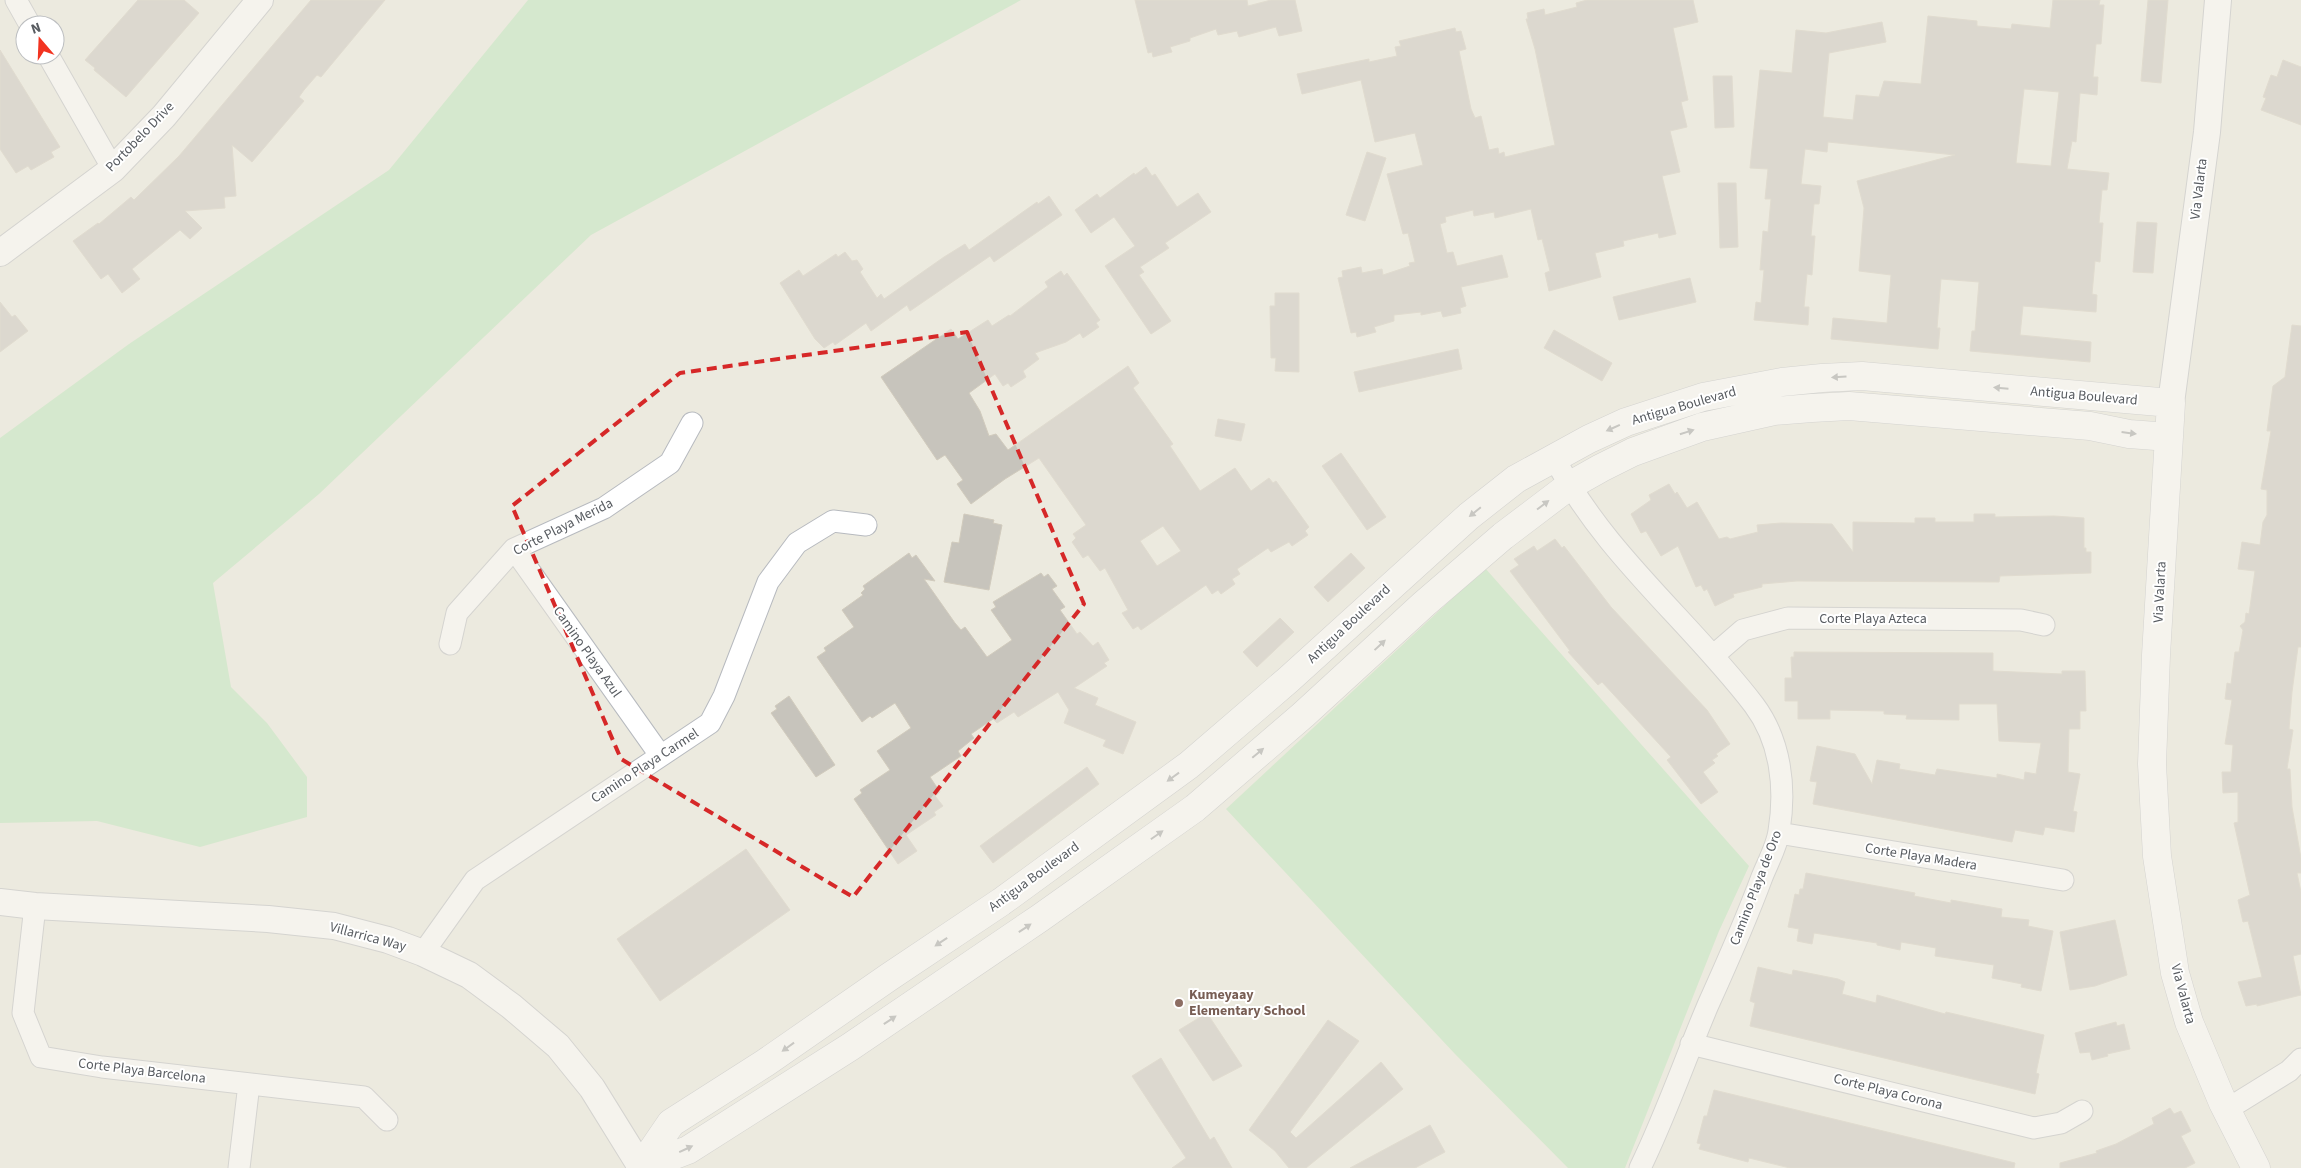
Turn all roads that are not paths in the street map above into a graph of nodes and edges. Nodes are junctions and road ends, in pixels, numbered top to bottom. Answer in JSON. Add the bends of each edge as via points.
{"nodes":[{"id":1,"x":16,"y":0,"type":"edge"},
{"id":2,"x":260,"y":0,"type":"edge"},
{"id":3,"x":2218,"y":0,"type":"edge"},
{"id":4,"x":24,"y":15,"type":"edge"},
{"id":5,"x":54,"y":65,"type":"edge"},
{"id":6,"x":112,"y":168,"type":"junction"},
{"id":7,"x":0,"y":253,"type":"edge"},
{"id":8,"x":2171,"y":403,"type":"junction"},
{"id":9,"x":692,"y":423,"type":"dead end"},
{"id":10,"x":2169,"y":437,"type":"junction"},
{"id":11,"x":1554,"y":457,"type":"junction"},
{"id":12,"x":1569,"y":486,"type":"junction"},
{"id":13,"x":866,"y":525,"type":"dead end"},
{"id":14,"x":514,"y":549,"type":"junction"},
{"id":15,"x":2044,"y":625,"type":"dead end"},
{"id":16,"x":450,"y":644,"type":"dead end"},
{"id":17,"x":1714,"y":656,"type":"junction"},
{"id":18,"x":1211,"y":746,"type":"junction"},
{"id":19,"x":660,"y":755,"type":"junction"},
{"id":20,"x":1221,"y":784,"type":"junction"},
{"id":21,"x":1779,"y":834,"type":"junction"},
{"id":22,"x":2063,"y":880,"type":"dead end"},
{"id":23,"x":0,"y":902,"type":"edge"},
{"id":24,"x":35,"y":906,"type":"junction"},
{"id":25,"x":979,"y":917,"type":"junction"},
{"id":26,"x":423,"y":953,"type":"junction"},
{"id":27,"x":972,"y":964,"type":"junction"},
{"id":28,"x":1691,"y":1044,"type":"junction"},
{"id":29,"x":2301,"y":1059,"type":"edge"},
{"id":30,"x":249,"y":1084,"type":"junction"},
{"id":31,"x":2226,"y":1110,"type":"junction"},
{"id":32,"x":2082,"y":1111,"type":"dead end"},
{"id":33,"x":387,"y":1120,"type":"dead end"},
{"id":34,"x":239,"y":1168,"type":"edge"},
{"id":35,"x":640,"y":1168,"type":"edge"},
{"id":36,"x":1640,"y":1168,"type":"edge"},
{"id":37,"x":2256,"y":1168,"type":"edge"}],
"edges":[{"from":1,"to":4,"type":"street"},
{"from":2,"to":6,"type":"street","name":"Portobelo Drive","via":[[164,116]]},
{"from":3,"to":8,"type":"street","name":"Via Valarta","via":[[2207,132]]},
{"from":5,"to":6,"type":"street"},
{"from":6,"to":7,"type":"street","name":"Portobelo Drive"},
{"from":8,"to":10,"type":"main road","name":"Via Valarta"},
{"from":8,"to":11,"type":"main road","name":"Antigua Boulevard","one_way":true,"via":[[1862,376],[1822,378],[1742,388],[1664,409]]},
{"from":9,"to":14,"type":"street","name":"Corte Playa Merida","via":[[670,463],[604,508]]},
{"from":12,"to":10,"type":"main road","name":"Antigua Boulevard","one_way":true,"via":[[1633,452],[1693,430],[1737,418],[1812,408],[1859,407],[2090,426],[2129,434]]},
{"from":10,"to":31,"type":"main road","name":"Via Valarta","via":[[2152,764],[2157,856],[2175,973],[2189,1022]]},
{"from":11,"to":12,"type":"street","name":"Camino Playa de Oro"},
{"from":11,"to":18,"type":"main road","name":"Antigua Boulevard","one_way":true,"via":[[1516,479],[1470,516]]},
{"from":12,"to":17,"type":"street","name":"Camino Playa de Oro","via":[[1643,581]]},
{"from":20,"to":12,"type":"main road","name":"Antigua Boulevard","one_way":true,"via":[[1304,716],[1438,592]]},
{"from":13,"to":19,"type":"street","name":"Camino Playa Carmel","via":[[833,522],[797,543],[768,582],[724,696],[710,723]]},
{"from":14,"to":16,"type":"street","name":"Corte Playa Merida","via":[[457,614]]},
{"from":14,"to":19,"type":"street","name":"Camino Playa Azul"},
{"from":15,"to":17,"type":"street","name":"Corte Playa Azteca","via":[[2021,620],[1788,618],[1743,630]]},
{"from":17,"to":21,"type":"street","name":"Camino Playa de Oro","via":[[1756,707],[1772,740],[1779,760],[1783,799]]},
{"from":18,"to":20,"type":"main road","via":[[1221,766]]},
{"from":18,"to":25,"type":"main road","name":"Antigua Boulevard","one_way":true},
{"from":19,"to":26,"type":"street","name":"Camino Playa Carmel","via":[[475,880]]},
{"from":27,"to":20,"type":"main road","name":"Antigua Boulevard","one_way":true,"via":[[1194,808]]},
{"from":21,"to":22,"type":"street","name":"Corte Playa Madera"},
{"from":21,"to":28,"type":"street","name":"Camino Playa de Oro","via":[[1745,923]]},
{"from":23,"to":24,"type":"street","name":"Villarrica Way"},
{"from":24,"to":26,"type":"street","name":"Villarrica Way","via":[[268,919],[334,926]]},
{"from":24,"to":30,"type":"street","name":"Corte Playa Barcelona","via":[[23,1013],[41,1057]]},
{"from":25,"to":27,"type":"main road","via":[[971,936]]},
{"from":25,"to":35,"type":"main road","name":"Antigua Boulevard","one_way":true,"via":[[765,1064],[671,1123]]},
{"from":26,"to":35,"type":"street","name":"Villarrica Way","via":[[469,975],[558,1046],[592,1088]]},
{"from":35,"to":27,"type":"main road","name":"Antigua Boulevard","one_way":true,"via":[[688,1150],[850,1047]]},
{"from":28,"to":32,"type":"street","name":"Corte Playa Corona","via":[[2034,1128],[2061,1123]]},
{"from":28,"to":36,"type":"street","name":"Camino Playa de Oro"},
{"from":29,"to":31,"type":"street","via":[[2289,1071]]},
{"from":30,"to":33,"type":"street","name":"Corte Playa Barcelona","via":[[364,1096]]},
{"from":30,"to":34,"type":"street"},
{"from":31,"to":37,"type":"main road","name":"Via Valarta"}]}
